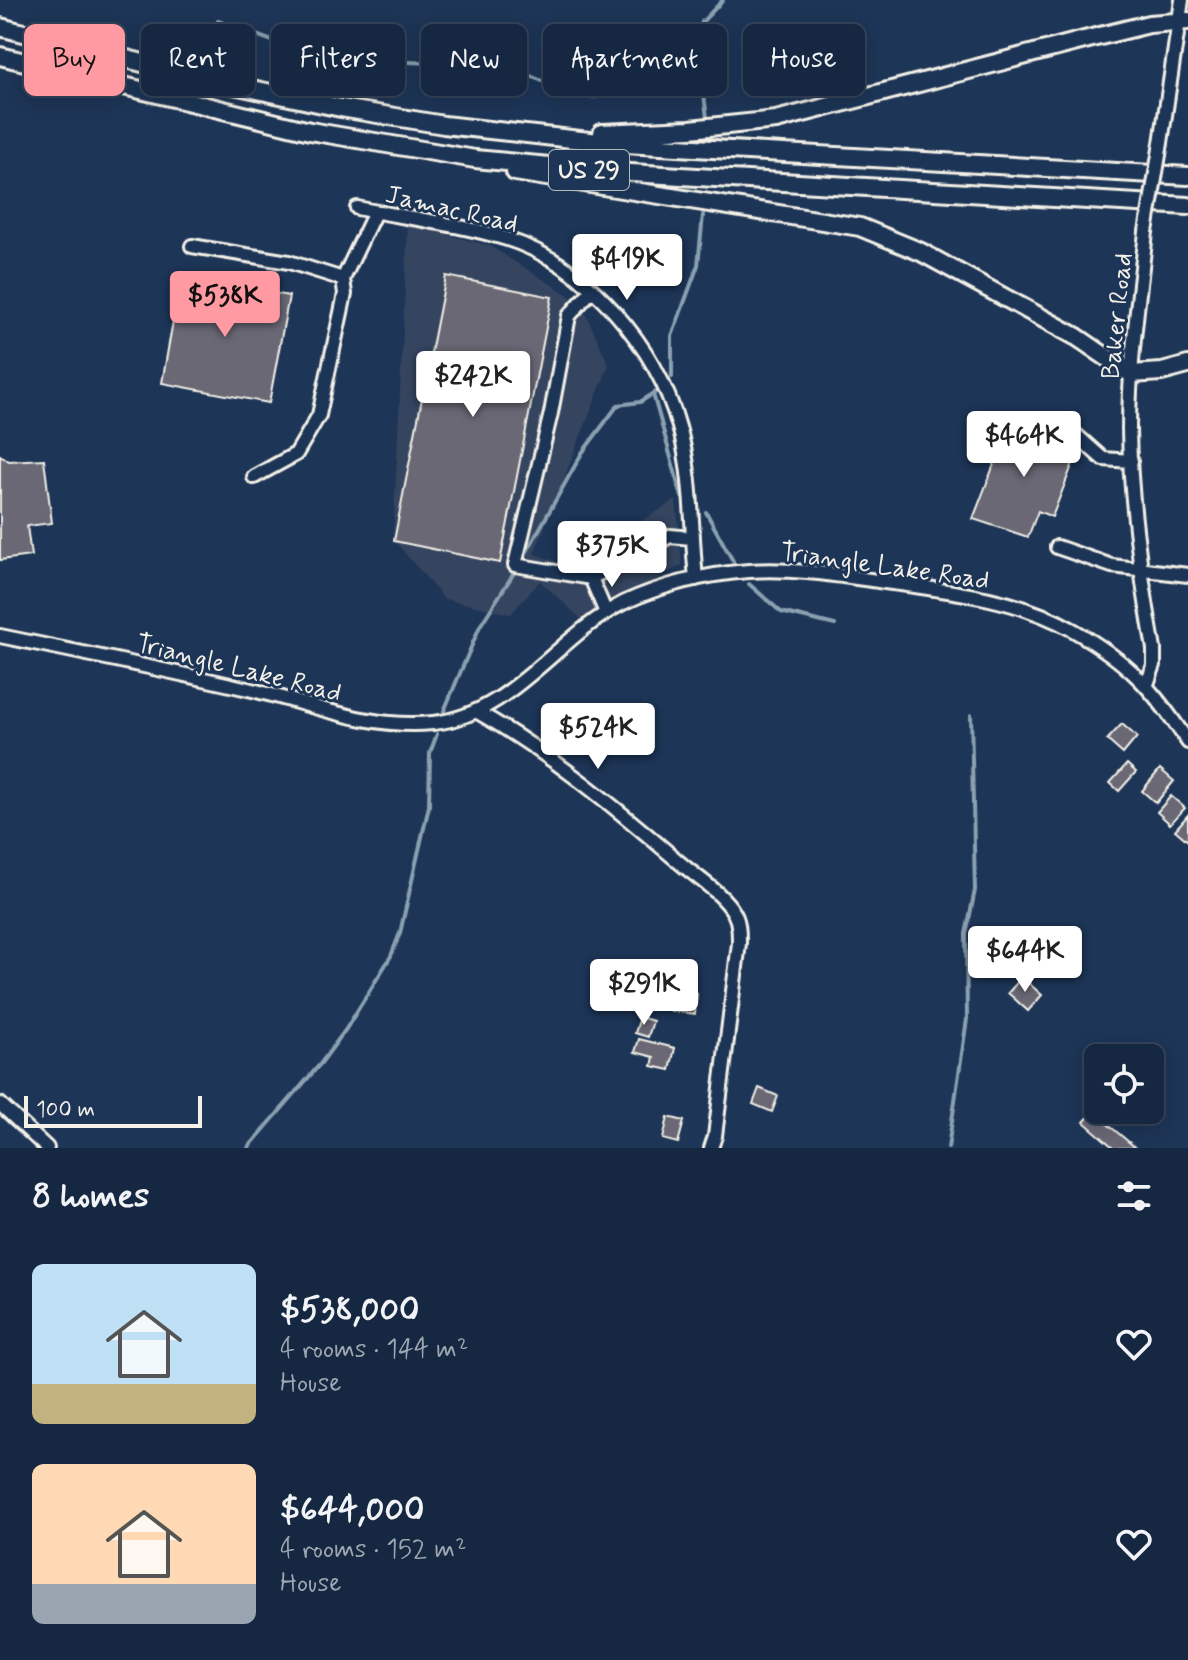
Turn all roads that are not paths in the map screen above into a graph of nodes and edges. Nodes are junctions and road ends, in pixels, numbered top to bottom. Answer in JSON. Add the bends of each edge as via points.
{"nodes":[{"id":1,"x":1182,"y":0,"type":"edge"},
{"id":2,"x":1183,"y":21,"type":"edge"},
{"id":3,"x":0,"y":27,"type":"edge"},
{"id":4,"x":0,"y":56,"type":"edge"},
{"id":5,"x":535,"y":136,"type":"junction"},
{"id":6,"x":475,"y":159,"type":"junction"},
{"id":7,"x":1188,"y":176,"type":"edge"},
{"id":8,"x":1188,"y":206,"type":"edge"},
{"id":9,"x":357,"y":208,"type":"dead end"},
{"id":10,"x":375,"y":212,"type":"junction"},
{"id":11,"x":192,"y":246,"type":"dead end"},
{"id":12,"x":343,"y":279,"type":"junction"},
{"id":13,"x":591,"y":291,"type":"junction"},
{"id":14,"x":1188,"y":365,"type":"edge"},
{"id":15,"x":1131,"y":374,"type":"junction"},
{"id":16,"x":1067,"y":427,"type":"dead end"},
{"id":17,"x":1131,"y":461,"type":"junction"},
{"id":18,"x":254,"y":477,"type":"dead end"},
{"id":19,"x":692,"y":538,"type":"junction"},
{"id":20,"x":1057,"y":547,"type":"dead end"},
{"id":21,"x":1141,"y":569,"type":"junction"},
{"id":22,"x":1188,"y":575,"type":"edge"},
{"id":23,"x":586,"y":577,"type":"junction"},
{"id":24,"x":696,"y":579,"type":"junction"},
{"id":25,"x":606,"y":613,"type":"junction"},
{"id":26,"x":0,"y":636,"type":"edge"},
{"id":27,"x":1147,"y":684,"type":"junction"},
{"id":28,"x":476,"y":711,"type":"junction"},
{"id":29,"x":1188,"y":742,"type":"edge"},
{"id":30,"x":0,"y":1104,"type":"edge"},
{"id":31,"x":47,"y":1148,"type":"edge"},
{"id":32,"x":711,"y":1148,"type":"edge"}],
"edges":[{"from":1,"to":2,"type":"street","name":"Baker Road"},
{"from":2,"to":5,"type":"highway","via":[[1149,24],[776,120]]},
{"from":2,"to":15,"type":"street","name":"Baker Road","bridge":true,"via":[[1146,232]]},
{"from":3,"to":5,"type":"highway","number":"US 29","via":[[341,108]]},
{"from":4,"to":6,"type":"highway","number":"US 29","via":[[310,131]]},
{"from":5,"to":7,"type":"highway","number":"US 29"},
{"from":6,"to":8,"type":"highway","number":"US 29"},
{"from":6,"to":15,"type":"highway","via":[[523,175],[860,227],[921,252],[1077,337]]},
{"from":9,"to":10,"type":"street","name":"Jamac Road"},
{"from":10,"to":12,"type":"street"},
{"from":10,"to":13,"type":"street","name":"Jamac Road","via":[[510,240],[543,255]]},
{"from":11,"to":12,"type":"street","via":[[289,262]]},
{"from":12,"to":18,"type":"street","via":[[345,294],[319,415],[296,454]]},
{"from":13,"to":19,"type":"street","name":"Jamac Road","via":[[627,327],[665,389],[680,428]]},
{"from":13,"to":23,"type":"street","via":[[569,316],[515,565]]},
{"from":14,"to":15,"type":"highway"},
{"from":15,"to":17,"type":"street","name":"Baker Road"},
{"from":16,"to":17,"type":"street","via":[[1103,459]]},
{"from":17,"to":21,"type":"street","name":"Baker Road"},
{"from":19,"to":23,"type":"street","via":[[670,536]]},
{"from":19,"to":24,"type":"street","name":"Jamac Road"},
{"from":20,"to":21,"type":"street","via":[[1112,566]]},
{"from":21,"to":22,"type":"street"},
{"from":21,"to":27,"type":"street","name":"Baker Road","via":[[1154,649]]},
{"from":23,"to":25,"type":"street"},
{"from":24,"to":25,"type":"street","name":"Triangle Lake Road"},
{"from":24,"to":27,"type":"street","name":"Triangle Lake Road","via":[[788,570],[987,599],[1070,628]]},
{"from":25,"to":28,"type":"street","name":"Triangle Lake Road","via":[[516,686]]},
{"from":26,"to":28,"type":"street","name":"Triangle Lake Road","via":[[252,689],[367,720],[436,723]]},
{"from":27,"to":29,"type":"street","name":"Triangle Lake Road"},
{"from":28,"to":32,"type":"street","via":[[595,791],[729,906],[739,926]]},
{"from":30,"to":31,"type":"street"}]}
